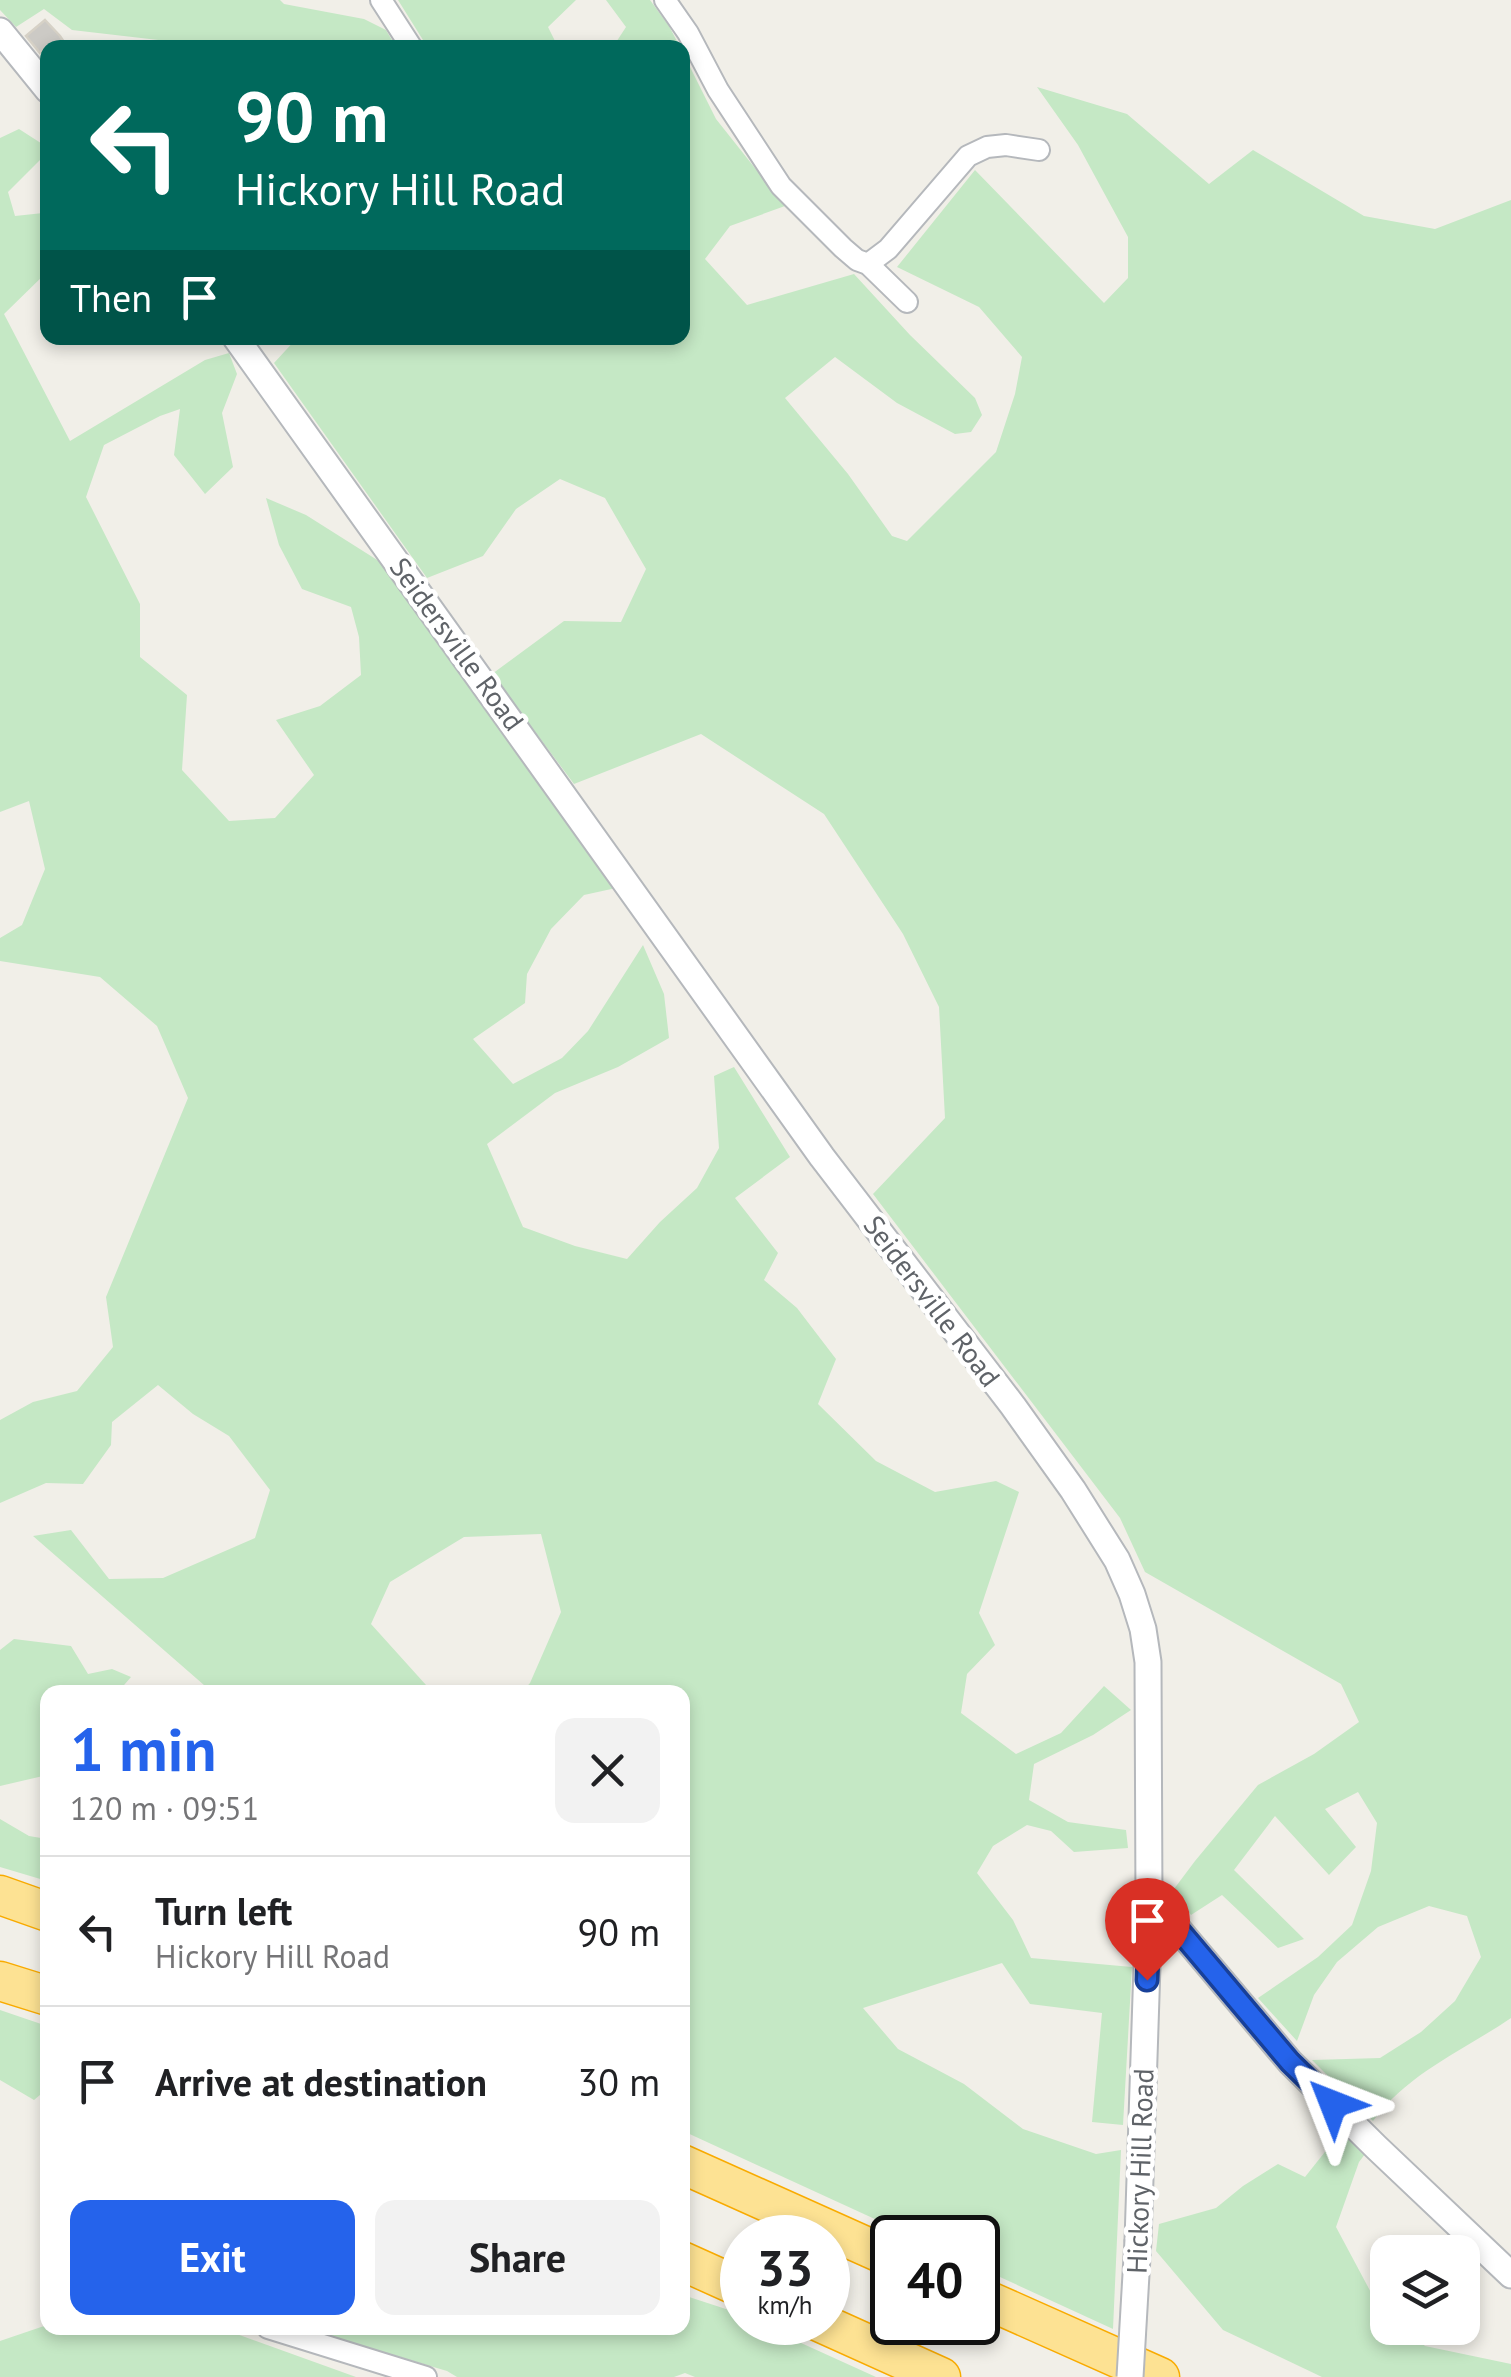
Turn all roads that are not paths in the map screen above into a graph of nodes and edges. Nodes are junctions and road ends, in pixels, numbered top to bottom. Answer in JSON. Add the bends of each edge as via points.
{"nodes":[{"id":1,"x":381,"y":0,"type":"edge"},
{"id":2,"x":665,"y":0,"type":"edge"},
{"id":3,"x":0,"y":30,"type":"edge"},
{"id":4,"x":407,"y":40,"type":"edge"},
{"id":5,"x":40,"y":80,"type":"edge"},
{"id":6,"x":1039,"y":150,"type":"dead end"},
{"id":7,"x":868,"y":264,"type":"junction"},
{"id":8,"x":907,"y":302,"type":"dead end"},
{"id":9,"x":241,"y":345,"type":"edge"},
{"id":10,"x":0,"y":1895,"type":"edge"},
{"id":11,"x":1150,"y":1905,"type":"junction"},
{"id":12,"x":40,"y":1909,"type":"edge"},
{"id":13,"x":0,"y":1981,"type":"edge"},
{"id":14,"x":40,"y":1994,"type":"edge"},
{"id":15,"x":690,"y":2168,"type":"edge"},
{"id":16,"x":870,"y":2248,"type":"edge"},
{"id":17,"x":690,"y":2265,"type":"edge"},
{"id":18,"x":1511,"y":2275,"type":"edge"},
{"id":19,"x":720,"y":2278,"type":"edge"},
{"id":20,"x":1000,"y":2306,"type":"edge"},
{"id":21,"x":291,"y":2335,"type":"edge"},
{"id":22,"x":850,"y":2336,"type":"edge"},
{"id":23,"x":426,"y":2377,"type":"edge"},
{"id":24,"x":941,"y":2377,"type":"edge"},
{"id":25,"x":1130,"y":2377,"type":"edge"},
{"id":26,"x":1160,"y":2377,"type":"edge"}],
"edges":[{"from":1,"to":4,"type":"street"},
{"from":2,"to":7,"type":"street","via":[[781,186]]},
{"from":3,"to":5,"type":"street"},
{"from":6,"to":7,"type":"street","via":[[1006,145],[968,156]]},
{"from":7,"to":8,"type":"street"},
{"from":9,"to":11,"type":"street","name":"Seidersville Road","via":[[824,1159],[1073,1490],[1117,1560],[1148,1662]]},
{"from":10,"to":12,"type":"highway"},
{"from":11,"to":18,"type":"street","via":[[1162,1910],[1290,2062]]},
{"from":11,"to":25,"type":"street","name":"Hickory Hill Road","bridge":true},
{"from":13,"to":14,"type":"highway"},
{"from":15,"to":16,"type":"highway"},
{"from":17,"to":19,"type":"highway"},
{"from":20,"to":26,"type":"highway"},
{"from":21,"to":23,"type":"street"},
{"from":22,"to":24,"type":"highway"}]}
